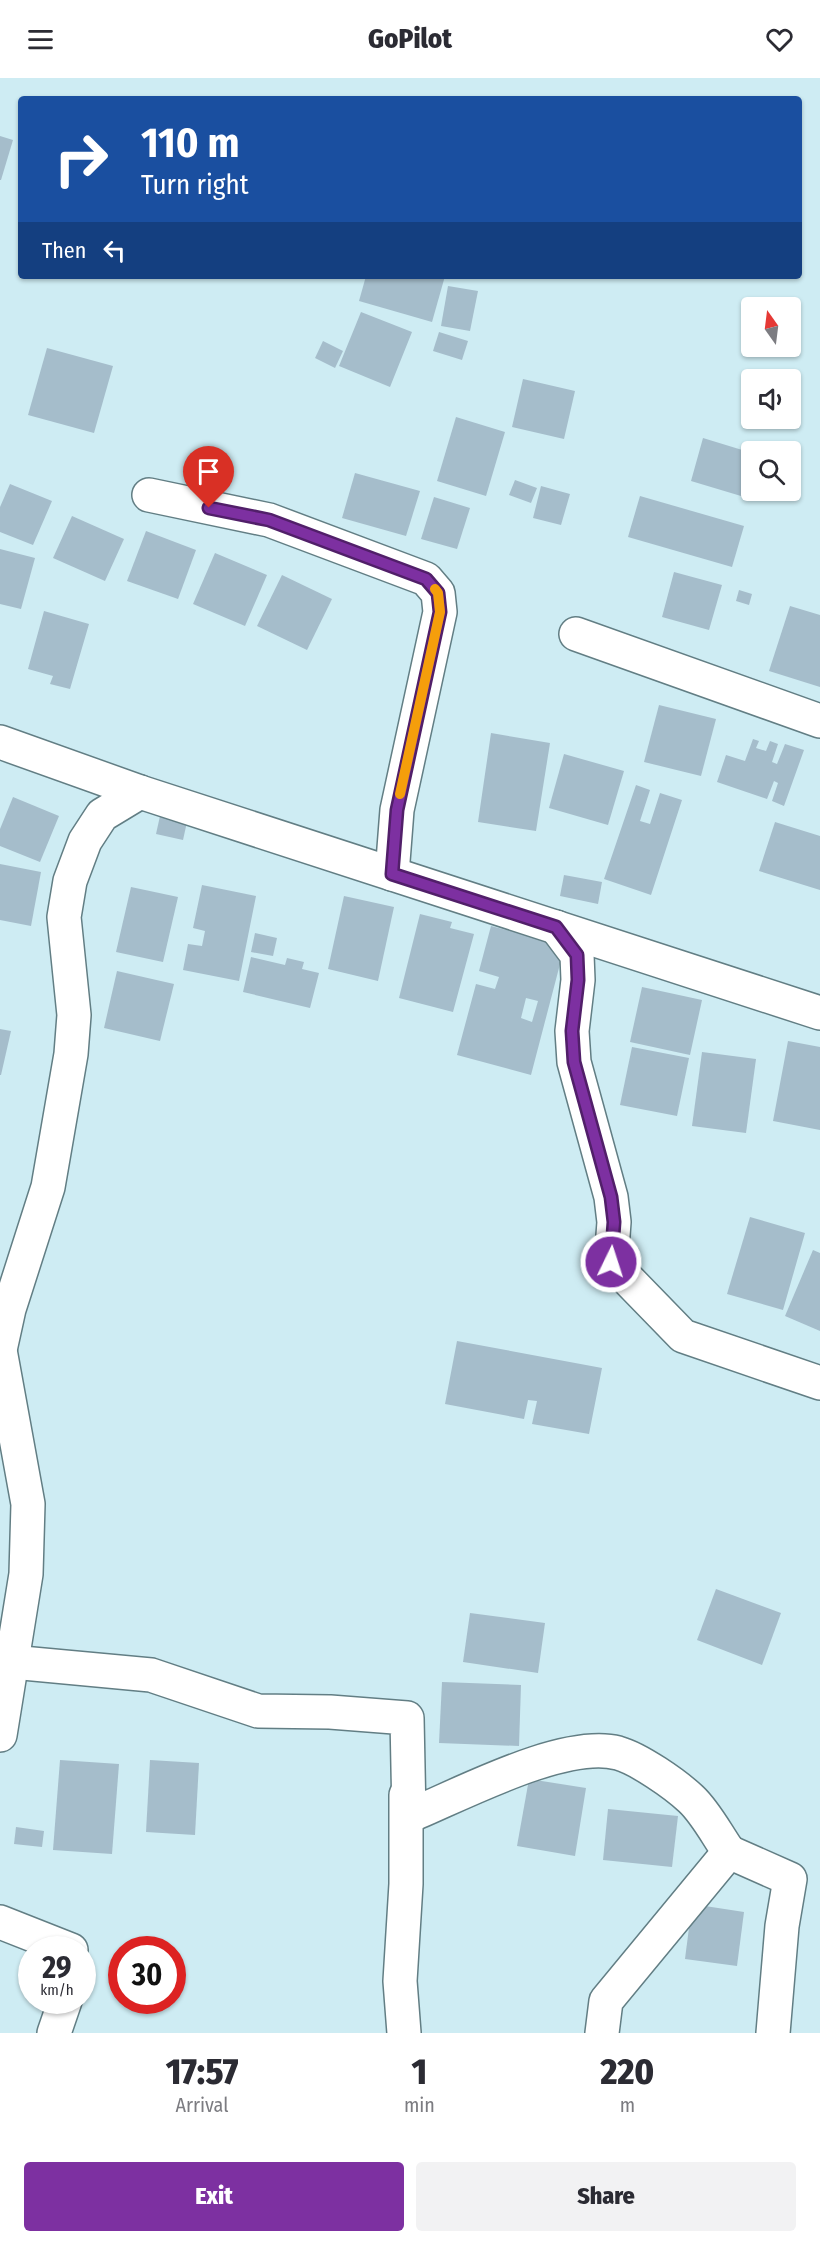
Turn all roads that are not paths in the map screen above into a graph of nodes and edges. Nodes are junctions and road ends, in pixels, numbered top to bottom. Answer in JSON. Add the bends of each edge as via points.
{"nodes":[{"id":1,"x":149,"y":495,"type":"dead end"},
{"id":2,"x":576,"y":634,"type":"dead end"},
{"id":3,"x":820,"y":722,"type":"edge"},
{"id":4,"x":0,"y":742,"type":"edge"},
{"id":5,"x":140,"y":792,"type":"junction"},
{"id":6,"x":392,"y":874,"type":"junction"},
{"id":7,"x":556,"y":927,"type":"junction"},
{"id":8,"x":820,"y":1013,"type":"edge"},
{"id":9,"x":0,"y":1350,"type":"edge"},
{"id":10,"x":820,"y":1383,"type":"edge"},
{"id":11,"x":6,"y":1663,"type":"edge"},
{"id":12,"x":407,"y":1718,"type":"junction"},
{"id":13,"x":0,"y":1735,"type":"edge"},
{"id":14,"x":729,"y":1852,"type":"junction"},
{"id":15,"x":0,"y":1922,"type":"edge"},
{"id":16,"x":36,"y":1936,"type":"edge"},
{"id":17,"x":61,"y":2014,"type":"edge"},
{"id":18,"x":54,"y":2033,"type":"edge"},
{"id":19,"x":404,"y":2033,"type":"edge"},
{"id":20,"x":602,"y":2033,"type":"edge"},
{"id":21,"x":773,"y":2033,"type":"edge"}],
"edges":[{"from":1,"to":6,"type":"street","via":[[269,520],[426,579],[438,593],[440,612],[397,810]]},
{"from":2,"to":3,"type":"street"},
{"from":4,"to":5,"type":"street"},
{"from":5,"to":6,"type":"street"},
{"from":5,"to":9,"type":"street","via":[[102,814],[85,841],[70,881],[64,917],[74,1015],[71,1054],[48,1187]]},
{"from":6,"to":7,"type":"street"},
{"from":7,"to":8,"type":"street"},
{"from":7,"to":10,"type":"street","via":[[577,955],[574,1062],[611,1197],[611,1262],[683,1336]]},
{"from":9,"to":11,"type":"street","via":[[28,1504],[26,1574]]},
{"from":11,"to":12,"type":"street","via":[[151,1675],[258,1711]]},
{"from":11,"to":13,"type":"street"},
{"from":12,"to":14,"type":"street","via":[[409,1816],[574,1751],[617,1753],[647,1767],[692,1800]]},
{"from":12,"to":19,"type":"street","via":[[406,1884],[400,1981]]},
{"from":14,"to":20,"type":"street","via":[[606,2001]]},
{"from":14,"to":21,"type":"street","via":[[790,1879]]},
{"from":15,"to":16,"type":"street"},
{"from":17,"to":18,"type":"street"}]}
